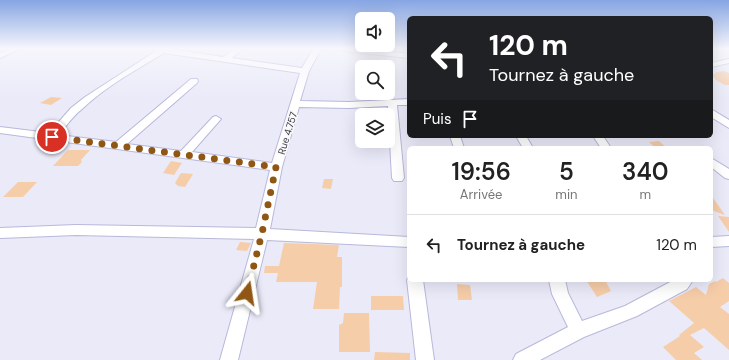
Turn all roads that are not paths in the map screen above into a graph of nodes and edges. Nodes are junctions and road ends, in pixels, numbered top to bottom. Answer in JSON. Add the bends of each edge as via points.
{"nodes":[{"id":1,"x":137,"y":66,"type":"edge"},
{"id":2,"x":270,"y":66,"type":"edge"},
{"id":3,"x":308,"y":66,"type":"edge"},
{"id":4,"x":305,"y":71,"type":"junction"},
{"id":5,"x":194,"y":81,"type":"dead end"},
{"id":6,"x":407,"y":102,"type":"edge"},
{"id":7,"x":392,"y":103,"type":"junction"},
{"id":8,"x":296,"y":104,"type":"junction"},
{"id":9,"x":713,"y":113,"type":"edge"},
{"id":10,"x":216,"y":119,"type":"dead end"},
{"id":11,"x":727,"y":121,"type":"edge"},
{"id":12,"x":0,"y":130,"type":"edge"},
{"id":13,"x":52,"y":137,"type":"junction"},
{"id":14,"x":118,"y":146,"type":"junction"},
{"id":15,"x":183,"y":155,"type":"junction"},
{"id":16,"x":713,"y":163,"type":"edge"},
{"id":17,"x":276,"y":167,"type":"junction"},
{"id":18,"x":728,"y":173,"type":"edge"},
{"id":19,"x":713,"y":174,"type":"edge"},
{"id":20,"x":398,"y":178,"type":"dead end"},
{"id":21,"x":0,"y":233,"type":"edge"},
{"id":22,"x":262,"y":233,"type":"junction"},
{"id":23,"x":729,"y":241,"type":"edge"},
{"id":24,"x":407,"y":242,"type":"edge"},
{"id":25,"x":713,"y":242,"type":"edge"},
{"id":26,"x":415,"y":282,"type":"edge"},
{"id":27,"x":557,"y":282,"type":"edge"},
{"id":28,"x":683,"y":282,"type":"edge"},
{"id":29,"x":578,"y":331,"type":"junction"},
{"id":30,"x":229,"y":360,"type":"edge"},
{"id":31,"x":425,"y":360,"type":"edge"},
{"id":32,"x":522,"y":360,"type":"edge"}],
"edges":[{"from":1,"to":13,"type":"street","via":[[87,100]]},
{"from":2,"to":4,"type":"street"},
{"from":3,"to":4,"type":"street","name":"Rue 4.757"},
{"from":4,"to":8,"type":"street","name":"Rue 4.757"},
{"from":5,"to":14,"type":"street"},
{"from":6,"to":7,"type":"street"},
{"from":7,"to":8,"type":"street"},
{"from":7,"to":20,"type":"street"},
{"from":8,"to":17,"type":"street","name":"Rue 4.757"},
{"from":9,"to":11,"type":"street"},
{"from":10,"to":15,"type":"street"},
{"from":12,"to":13,"type":"street"},
{"from":13,"to":14,"type":"street"},
{"from":14,"to":15,"type":"street"},
{"from":15,"to":17,"type":"street"},
{"from":16,"to":18,"type":"street"},
{"from":17,"to":22,"type":"street","name":"Rue 4.757"},
{"from":18,"to":19,"type":"street"},
{"from":21,"to":22,"type":"street","via":[[76,230]]},
{"from":22,"to":24,"type":"street"},
{"from":22,"to":30,"type":"street","name":"Rue 4.757"},
{"from":23,"to":25,"type":"street"},
{"from":26,"to":31,"type":"street"},
{"from":27,"to":29,"type":"street"},
{"from":28,"to":29,"type":"street","via":[[631,311]]},
{"from":29,"to":32,"type":"street"}]}
